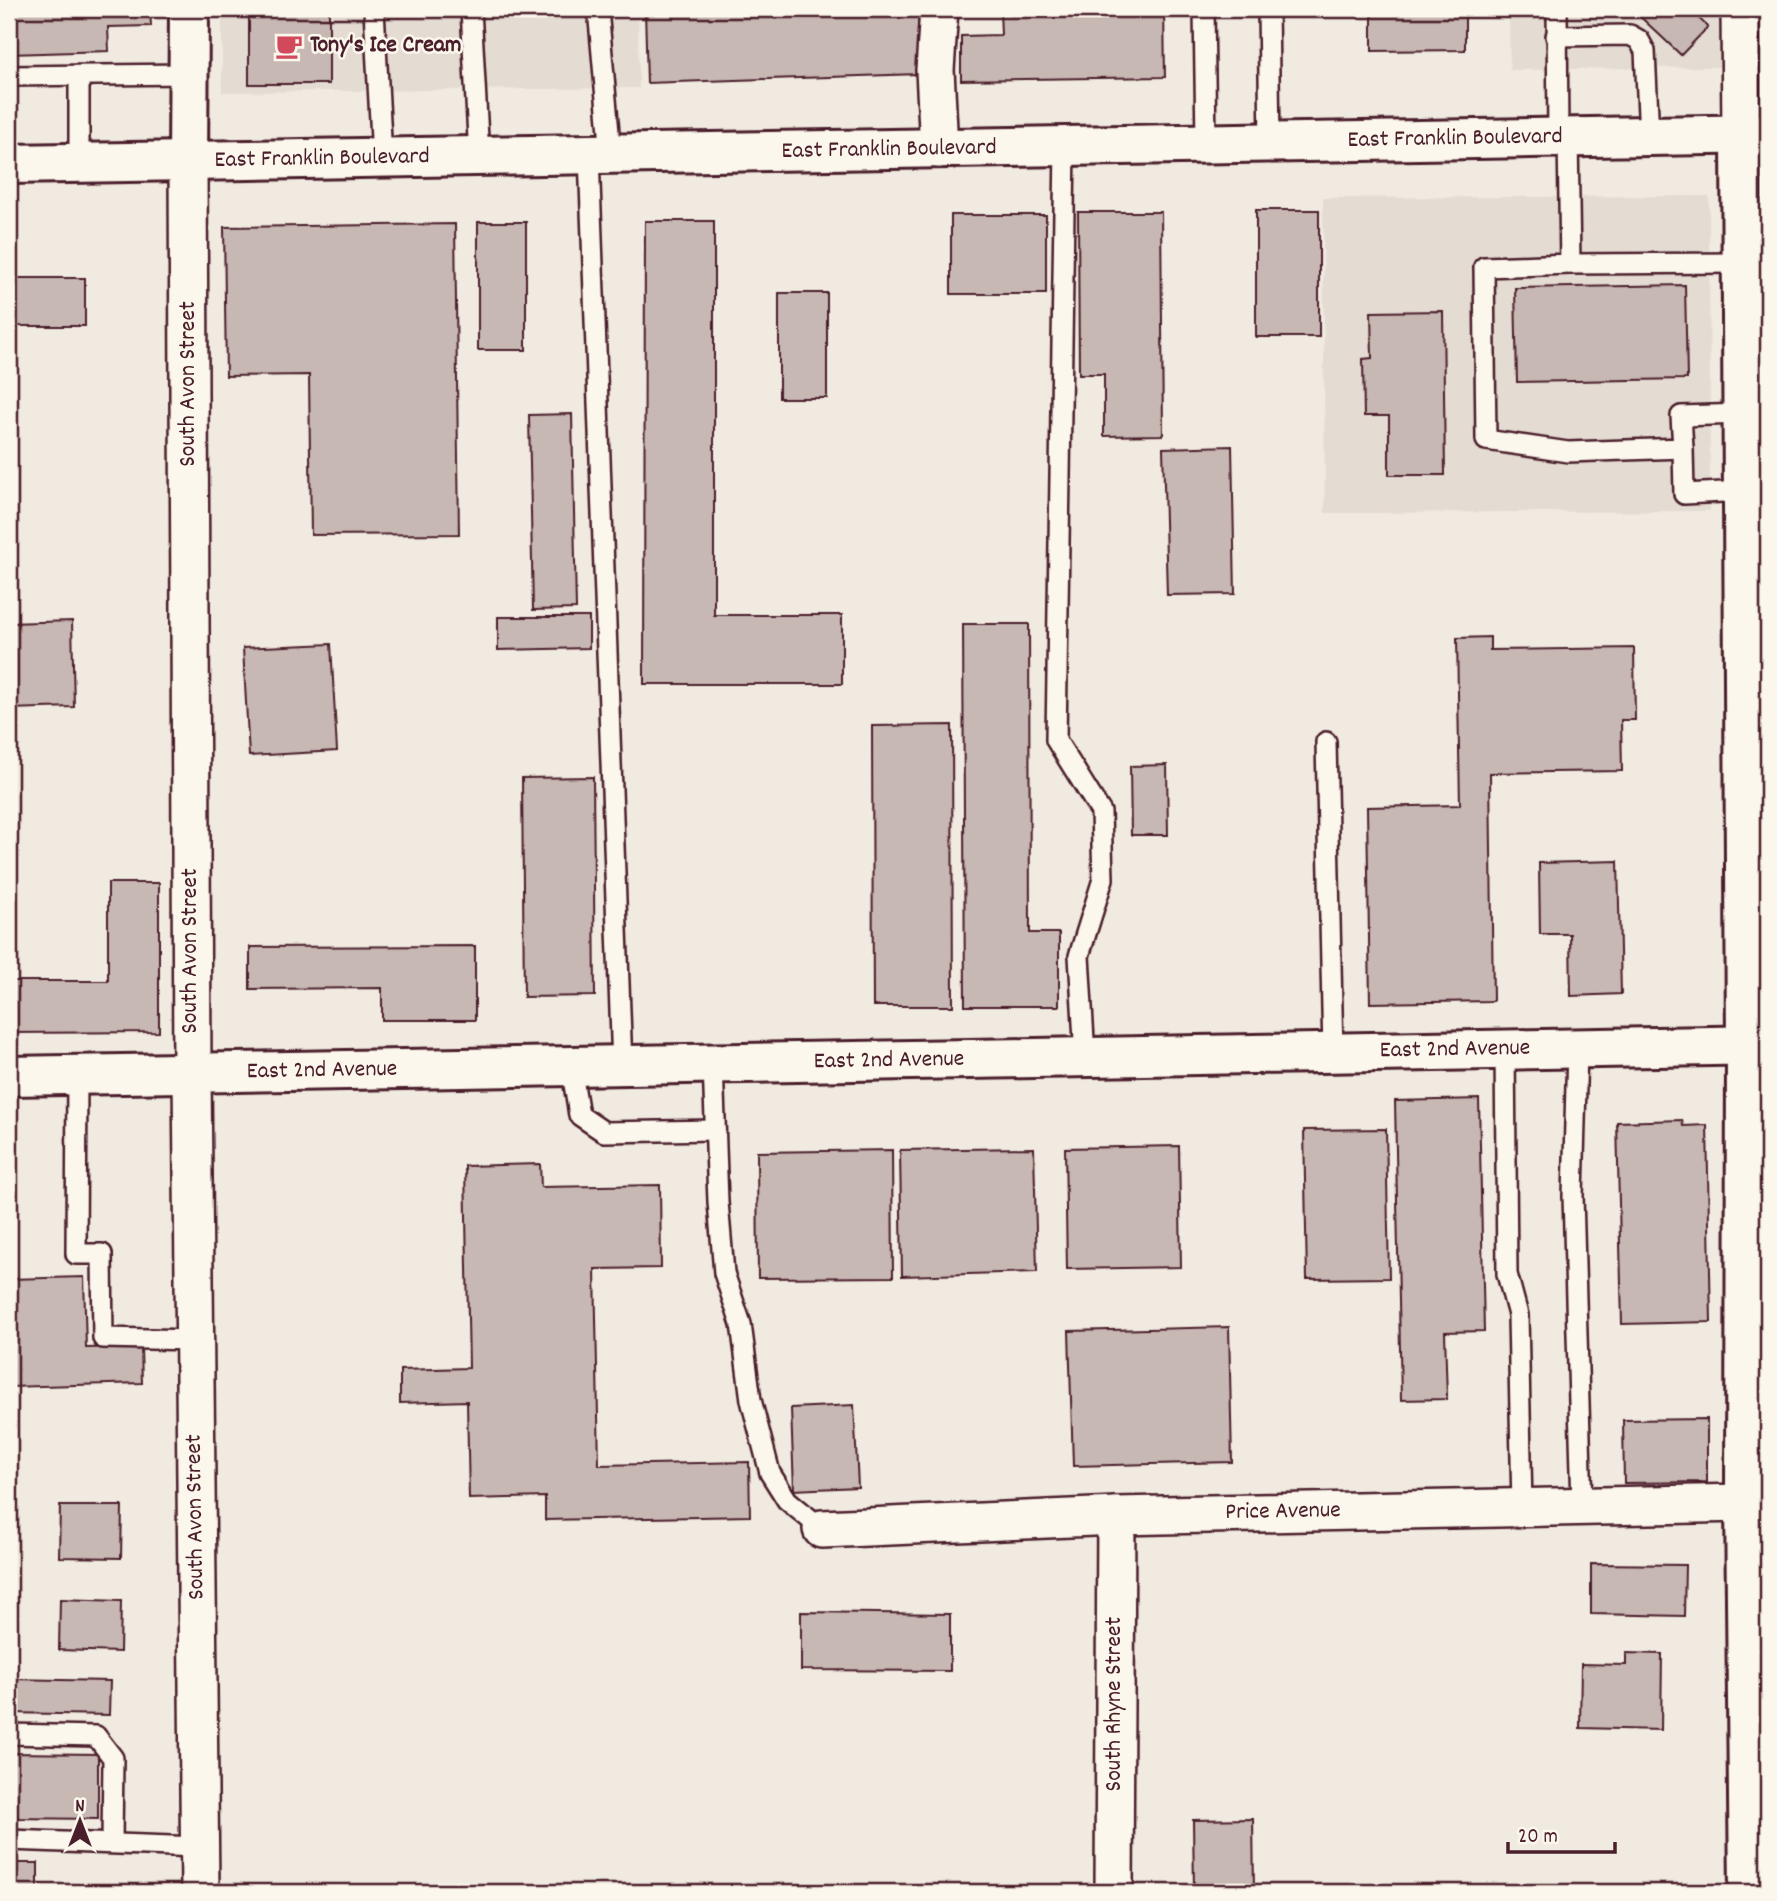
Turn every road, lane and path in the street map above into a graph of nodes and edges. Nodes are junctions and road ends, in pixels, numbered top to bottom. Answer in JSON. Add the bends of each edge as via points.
{"nodes":[{"id":1,"x":189,"y":9,"type":"edge"},
{"id":2,"x":374,"y":9,"type":"edge"},
{"id":3,"x":471,"y":9,"type":"edge"},
{"id":4,"x":598,"y":9,"type":"edge"},
{"id":5,"x":939,"y":9,"type":"edge"},
{"id":6,"x":1205,"y":9,"type":"edge"},
{"id":7,"x":1268,"y":9,"type":"edge"},
{"id":8,"x":1557,"y":9,"type":"edge"},
{"id":9,"x":1740,"y":9,"type":"edge"},
{"id":10,"x":1556,"y":36,"type":"junction"},
{"id":11,"x":189,"y":74,"type":"junction"},
{"id":12,"x":9,"y":76,"type":"edge"},
{"id":13,"x":79,"y":76,"type":"junction"},
{"id":14,"x":1755,"y":134,"type":"edge"},
{"id":15,"x":1649,"y":136,"type":"junction"},
{"id":16,"x":1563,"y":138,"type":"junction"},
{"id":17,"x":1270,"y":142,"type":"junction"},
{"id":18,"x":1206,"y":143,"type":"junction"},
{"id":19,"x":1065,"y":146,"type":"junction"},
{"id":20,"x":939,"y":149,"type":"junction"},
{"id":21,"x":600,"y":155,"type":"junction"},
{"id":22,"x":479,"y":156,"type":"junction"},
{"id":23,"x":382,"y":158,"type":"junction"},
{"id":24,"x":188,"y":162,"type":"junction"},
{"id":25,"x":79,"y":163,"type":"junction"},
{"id":26,"x":9,"y":164,"type":"edge"},
{"id":27,"x":1741,"y":262,"type":"junction"},
{"id":28,"x":1570,"y":264,"type":"junction"},
{"id":29,"x":1742,"y":414,"type":"junction"},
{"id":30,"x":1683,"y":448,"type":"junction"},
{"id":31,"x":1743,"y":491,"type":"junction"},
{"id":32,"x":1756,"y":713,"type":"edge"},
{"id":33,"x":1326,"y":742,"type":"dead end"},
{"id":34,"x":1757,"y":1045,"type":"edge"},
{"id":35,"x":1577,"y":1048,"type":"junction"},
{"id":36,"x":1505,"y":1049,"type":"junction"},
{"id":37,"x":1333,"y":1053,"type":"junction"},
{"id":38,"x":1085,"y":1057,"type":"junction"},
{"id":39,"x":713,"y":1064,"type":"junction"},
{"id":40,"x":571,"y":1066,"type":"junction"},
{"id":41,"x":622,"y":1066,"type":"junction"},
{"id":42,"x":192,"y":1073,"type":"junction"},
{"id":43,"x":77,"y":1075,"type":"junction"},
{"id":44,"x":9,"y":1076,"type":"edge"},
{"id":45,"x":715,"y":1130,"type":"junction"},
{"id":46,"x":195,"y":1340,"type":"junction"},
{"id":47,"x":1756,"y":1455,"type":"edge"},
{"id":48,"x":1745,"y":1503,"type":"junction"},
{"id":49,"x":1582,"y":1506,"type":"junction"},
{"id":50,"x":1522,"y":1507,"type":"junction"},
{"id":51,"x":1116,"y":1516,"type":"junction"},
{"id":52,"x":822,"y":1529,"type":"joint"},
{"id":53,"x":9,"y":1734,"type":"edge"},
{"id":54,"x":9,"y":1840,"type":"edge"},
{"id":55,"x":112,"y":1843,"type":"junction"},
{"id":56,"x":199,"y":1847,"type":"junction"},
{"id":57,"x":200,"y":1892,"type":"edge"},
{"id":58,"x":1114,"y":1892,"type":"edge"},
{"id":59,"x":1749,"y":1892,"type":"edge"}],
"edges":[{"from":1,"to":11,"type":"street","name":"South Avon Street"},
{"from":2,"to":23,"type":"lane"},
{"from":3,"to":22,"type":"lane"},
{"from":4,"to":21,"type":"lane"},
{"from":5,"to":20,"type":"street","via":[[935,71]]},
{"from":6,"to":18,"type":"lane"},
{"from":7,"to":17,"type":"lane"},
{"from":8,"to":10,"type":"lane"},
{"from":9,"to":14,"type":"street"},
{"from":10,"to":15,"type":"lane","via":[[1630,34],[1639,40],[1645,51]]},
{"from":10,"to":16,"type":"lane"},
{"from":11,"to":13,"type":"lane"},
{"from":11,"to":24,"type":"street","name":"South Avon Street"},
{"from":12,"to":13,"type":"lane"},
{"from":13,"to":25,"type":"lane"},
{"from":14,"to":15,"type":"street","name":"East Franklin Boulevard"},
{"from":14,"to":27,"type":"street"},
{"from":15,"to":16,"type":"street","name":"East Franklin Boulevard"},
{"from":16,"to":17,"type":"street","name":"East Franklin Boulevard"},
{"from":16,"to":28,"type":"lane"},
{"from":17,"to":18,"type":"street","name":"East Franklin Boulevard"},
{"from":18,"to":19,"type":"street","name":"East Franklin Boulevard"},
{"from":19,"to":20,"type":"street","name":"East Franklin Boulevard"},
{"from":19,"to":38,"type":"lane","via":[[1056,740],[1101,812],[1103,879],[1079,956]]},
{"from":20,"to":21,"type":"street","name":"East Franklin Boulevard"},
{"from":21,"to":22,"type":"street","name":"East Franklin Boulevard"},
{"from":21,"to":41,"type":"lane"},
{"from":22,"to":23,"type":"street","name":"East Franklin Boulevard"},
{"from":23,"to":24,"type":"street","name":"East Franklin Boulevard"},
{"from":24,"to":25,"type":"street","name":"East Franklin Boulevard"},
{"from":24,"to":42,"type":"street","name":"South Avon Street"},
{"from":25,"to":26,"type":"street","name":"East Franklin Boulevard"},
{"from":27,"to":28,"type":"lane"},
{"from":27,"to":29,"type":"street"},
{"from":28,"to":30,"type":"lane","via":[[1484,267],[1486,440],[1568,452]]},
{"from":29,"to":30,"type":"lane","via":[[1681,416]]},
{"from":29,"to":31,"type":"street"},
{"from":30,"to":31,"type":"lane","via":[[1684,494]]},
{"from":31,"to":32,"type":"street"},
{"from":32,"to":34,"type":"street"},
{"from":33,"to":37,"type":"lane"},
{"from":34,"to":35,"type":"street","name":"East 2nd Avenue"},
{"from":34,"to":47,"type":"street"},
{"from":35,"to":36,"type":"street","name":"East 2nd Avenue"},
{"from":35,"to":49,"type":"lane","via":[[1573,1196]]},
{"from":36,"to":37,"type":"street","name":"East 2nd Avenue"},
{"from":36,"to":50,"type":"lane","via":[[1507,1274],[1518,1315]]},
{"from":37,"to":38,"type":"street","name":"East 2nd Avenue"},
{"from":38,"to":39,"type":"street","name":"East 2nd Avenue"},
{"from":39,"to":41,"type":"street","name":"East 2nd Avenue"},
{"from":39,"to":45,"type":"lane"},
{"from":40,"to":41,"type":"street","name":"East 2nd Avenue"},
{"from":40,"to":42,"type":"street","name":"East 2nd Avenue"},
{"from":40,"to":45,"type":"lane","via":[[579,1115],[604,1132]]},
{"from":42,"to":43,"type":"street","name":"East 2nd Avenue"},
{"from":42,"to":46,"type":"street","name":"South Avon Street"},
{"from":43,"to":44,"type":"street","name":"East 2nd Avenue"},
{"from":43,"to":46,"type":"lane","via":[[76,1254],[102,1254],[103,1338]]},
{"from":45,"to":52,"type":"lane","via":[[724,1273],[741,1324],[751,1400],[770,1473],[788,1500]]},
{"from":46,"to":56,"type":"street","name":"South Avon Street"},
{"from":47,"to":48,"type":"street"},
{"from":48,"to":49,"type":"street","name":"Price Avenue"},
{"from":48,"to":59,"type":"street"},
{"from":49,"to":50,"type":"street","name":"Price Avenue"},
{"from":50,"to":51,"type":"street","name":"Price Avenue"},
{"from":51,"to":52,"type":"street","name":"Price Avenue"},
{"from":51,"to":58,"type":"street","name":"South Rhyne Street"},
{"from":53,"to":55,"type":"lane","via":[[96,1735],[113,1758]]},
{"from":54,"to":55,"type":"lane"},
{"from":55,"to":56,"type":"lane"},
{"from":56,"to":57,"type":"street","name":"South Avon Street"}]}
